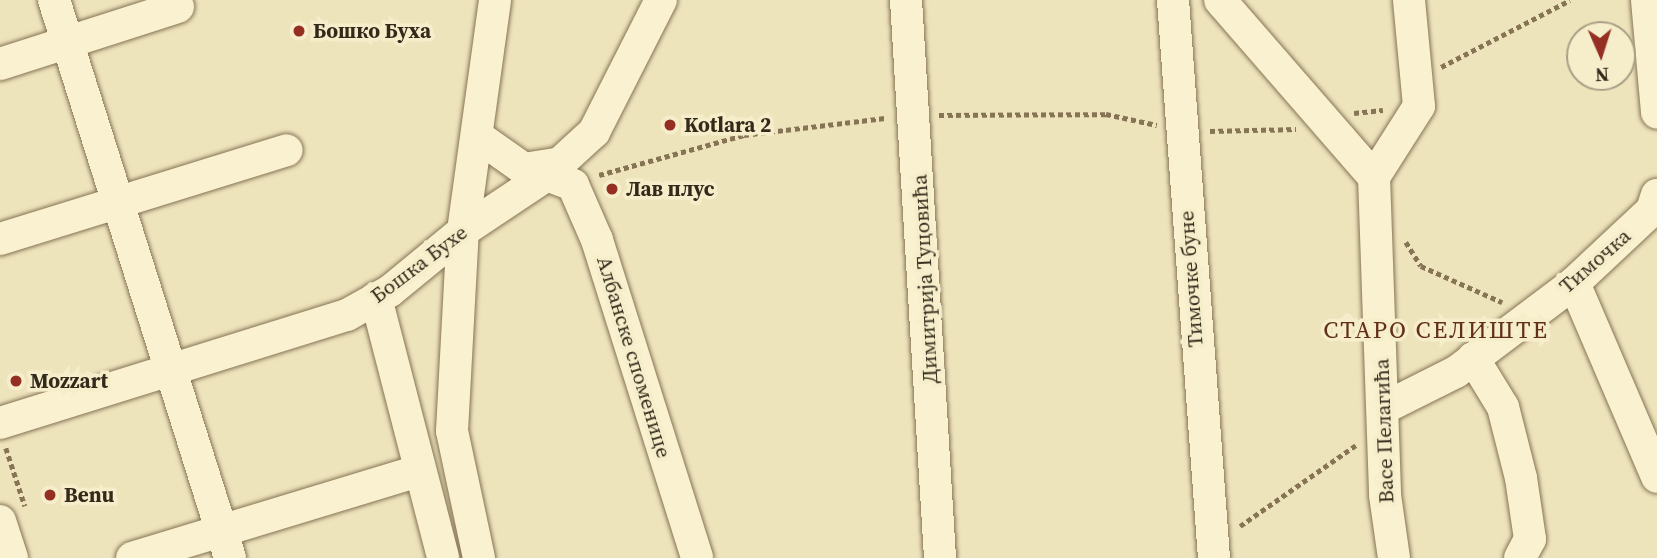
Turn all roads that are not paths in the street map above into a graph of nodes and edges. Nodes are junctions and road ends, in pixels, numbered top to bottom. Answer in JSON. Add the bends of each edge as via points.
{"nodes":[{"id":1,"x":54,"y":0,"type":"edge"},
{"id":2,"x":495,"y":0,"type":"edge"},
{"id":3,"x":661,"y":0,"type":"edge"},
{"id":4,"x":906,"y":0,"type":"edge"},
{"id":5,"x":1173,"y":0,"type":"edge"},
{"id":6,"x":1220,"y":0,"type":"edge"},
{"id":7,"x":1409,"y":0,"type":"edge"},
{"id":8,"x":1647,"y":0,"type":"edge"},
{"id":9,"x":178,"y":7,"type":"dead end"},
{"id":10,"x":68,"y":42,"type":"junction"},
{"id":11,"x":0,"y":64,"type":"edge"},
{"id":12,"x":1657,"y":113,"type":"edge"},
{"id":13,"x":480,"y":138,"type":"junction"},
{"id":14,"x":287,"y":150,"type":"dead end"},
{"id":15,"x":561,"y":174,"type":"junction"},
{"id":16,"x":1374,"y":177,"type":"junction"},
{"id":17,"x":121,"y":202,"type":"junction"},
{"id":18,"x":1655,"y":205,"type":"edge"},
{"id":19,"x":463,"y":231,"type":"junction"},
{"id":20,"x":0,"y":239,"type":"edge"},
{"id":21,"x":1574,"y":283,"type":"junction"},
{"id":22,"x":376,"y":298,"type":"junction"},
{"id":23,"x":1473,"y":358,"type":"junction"},
{"id":24,"x":171,"y":368,"type":"junction"},
{"id":25,"x":1643,"y":408,"type":"edge"},
{"id":26,"x":1384,"y":418,"type":"junction"},
{"id":27,"x":2,"y":433,"type":"edge"},
{"id":28,"x":419,"y":471,"type":"junction"},
{"id":29,"x":1656,"y":473,"type":"edge"},
{"id":30,"x":15,"y":521,"type":"edge"},
{"id":31,"x":226,"y":544,"type":"edge"},
{"id":32,"x":1213,"y":552,"type":"edge"},
{"id":33,"x":12,"y":558,"type":"edge"},
{"id":34,"x":132,"y":558,"type":"edge"},
{"id":35,"x":443,"y":558,"type":"edge"},
{"id":36,"x":479,"y":558,"type":"edge"},
{"id":37,"x":697,"y":558,"type":"edge"},
{"id":38,"x":940,"y":558,"type":"edge"},
{"id":39,"x":1394,"y":558,"type":"edge"},
{"id":40,"x":1520,"y":558,"type":"edge"}],
"edges":[{"from":1,"to":10,"type":"street"},
{"from":2,"to":13,"type":"street"},
{"from":3,"to":15,"type":"street","name":"Бошка Бухе","via":[[594,132]]},
{"from":4,"to":38,"type":"street","name":"Димитрија Туцовића","via":[[917,115]]},
{"from":5,"to":32,"type":"street","name":"Тимочке буне"},
{"from":6,"to":16,"type":"street"},
{"from":7,"to":16,"type":"street","via":[[1420,74],[1419,106]]},
{"from":8,"to":12,"type":"street"},
{"from":9,"to":10,"type":"street"},
{"from":10,"to":11,"type":"street"},
{"from":10,"to":17,"type":"street"},
{"from":13,"to":15,"type":"street","via":[[524,169]]},
{"from":13,"to":19,"type":"street"},
{"from":14,"to":17,"type":"street"},
{"from":15,"to":19,"type":"street","name":"Бошка Бухе"},
{"from":15,"to":37,"type":"street","name":"Албанске споменице","via":[[597,240]]},
{"from":16,"to":26,"type":"street","name":"Васе Пелагића"},
{"from":17,"to":20,"type":"street"},
{"from":17,"to":24,"type":"street"},
{"from":18,"to":21,"type":"street","name":"Тимочка"},
{"from":19,"to":22,"type":"street","name":"Бошка Бухе"},
{"from":19,"to":36,"type":"street","via":[[452,431]]},
{"from":21,"to":23,"type":"street","name":"Тимочка"},
{"from":21,"to":25,"type":"street"},
{"from":22,"to":24,"type":"street","name":"Бошка Бухе","via":[[347,315]]},
{"from":22,"to":28,"type":"street"},
{"from":23,"to":26,"type":"street","name":"Тимочка"},
{"from":23,"to":40,"type":"street","via":[[1503,407],[1521,478],[1530,540]]},
{"from":24,"to":27,"type":"street","name":"Бошка Бухе"},
{"from":24,"to":31,"type":"street"},
{"from":25,"to":29,"type":"street"},
{"from":26,"to":39,"type":"street","name":"Васе Пелагића"},
{"from":28,"to":31,"type":"street"},
{"from":28,"to":35,"type":"street"},
{"from":30,"to":33,"type":"street"},
{"from":31,"to":34,"type":"street"}]}
